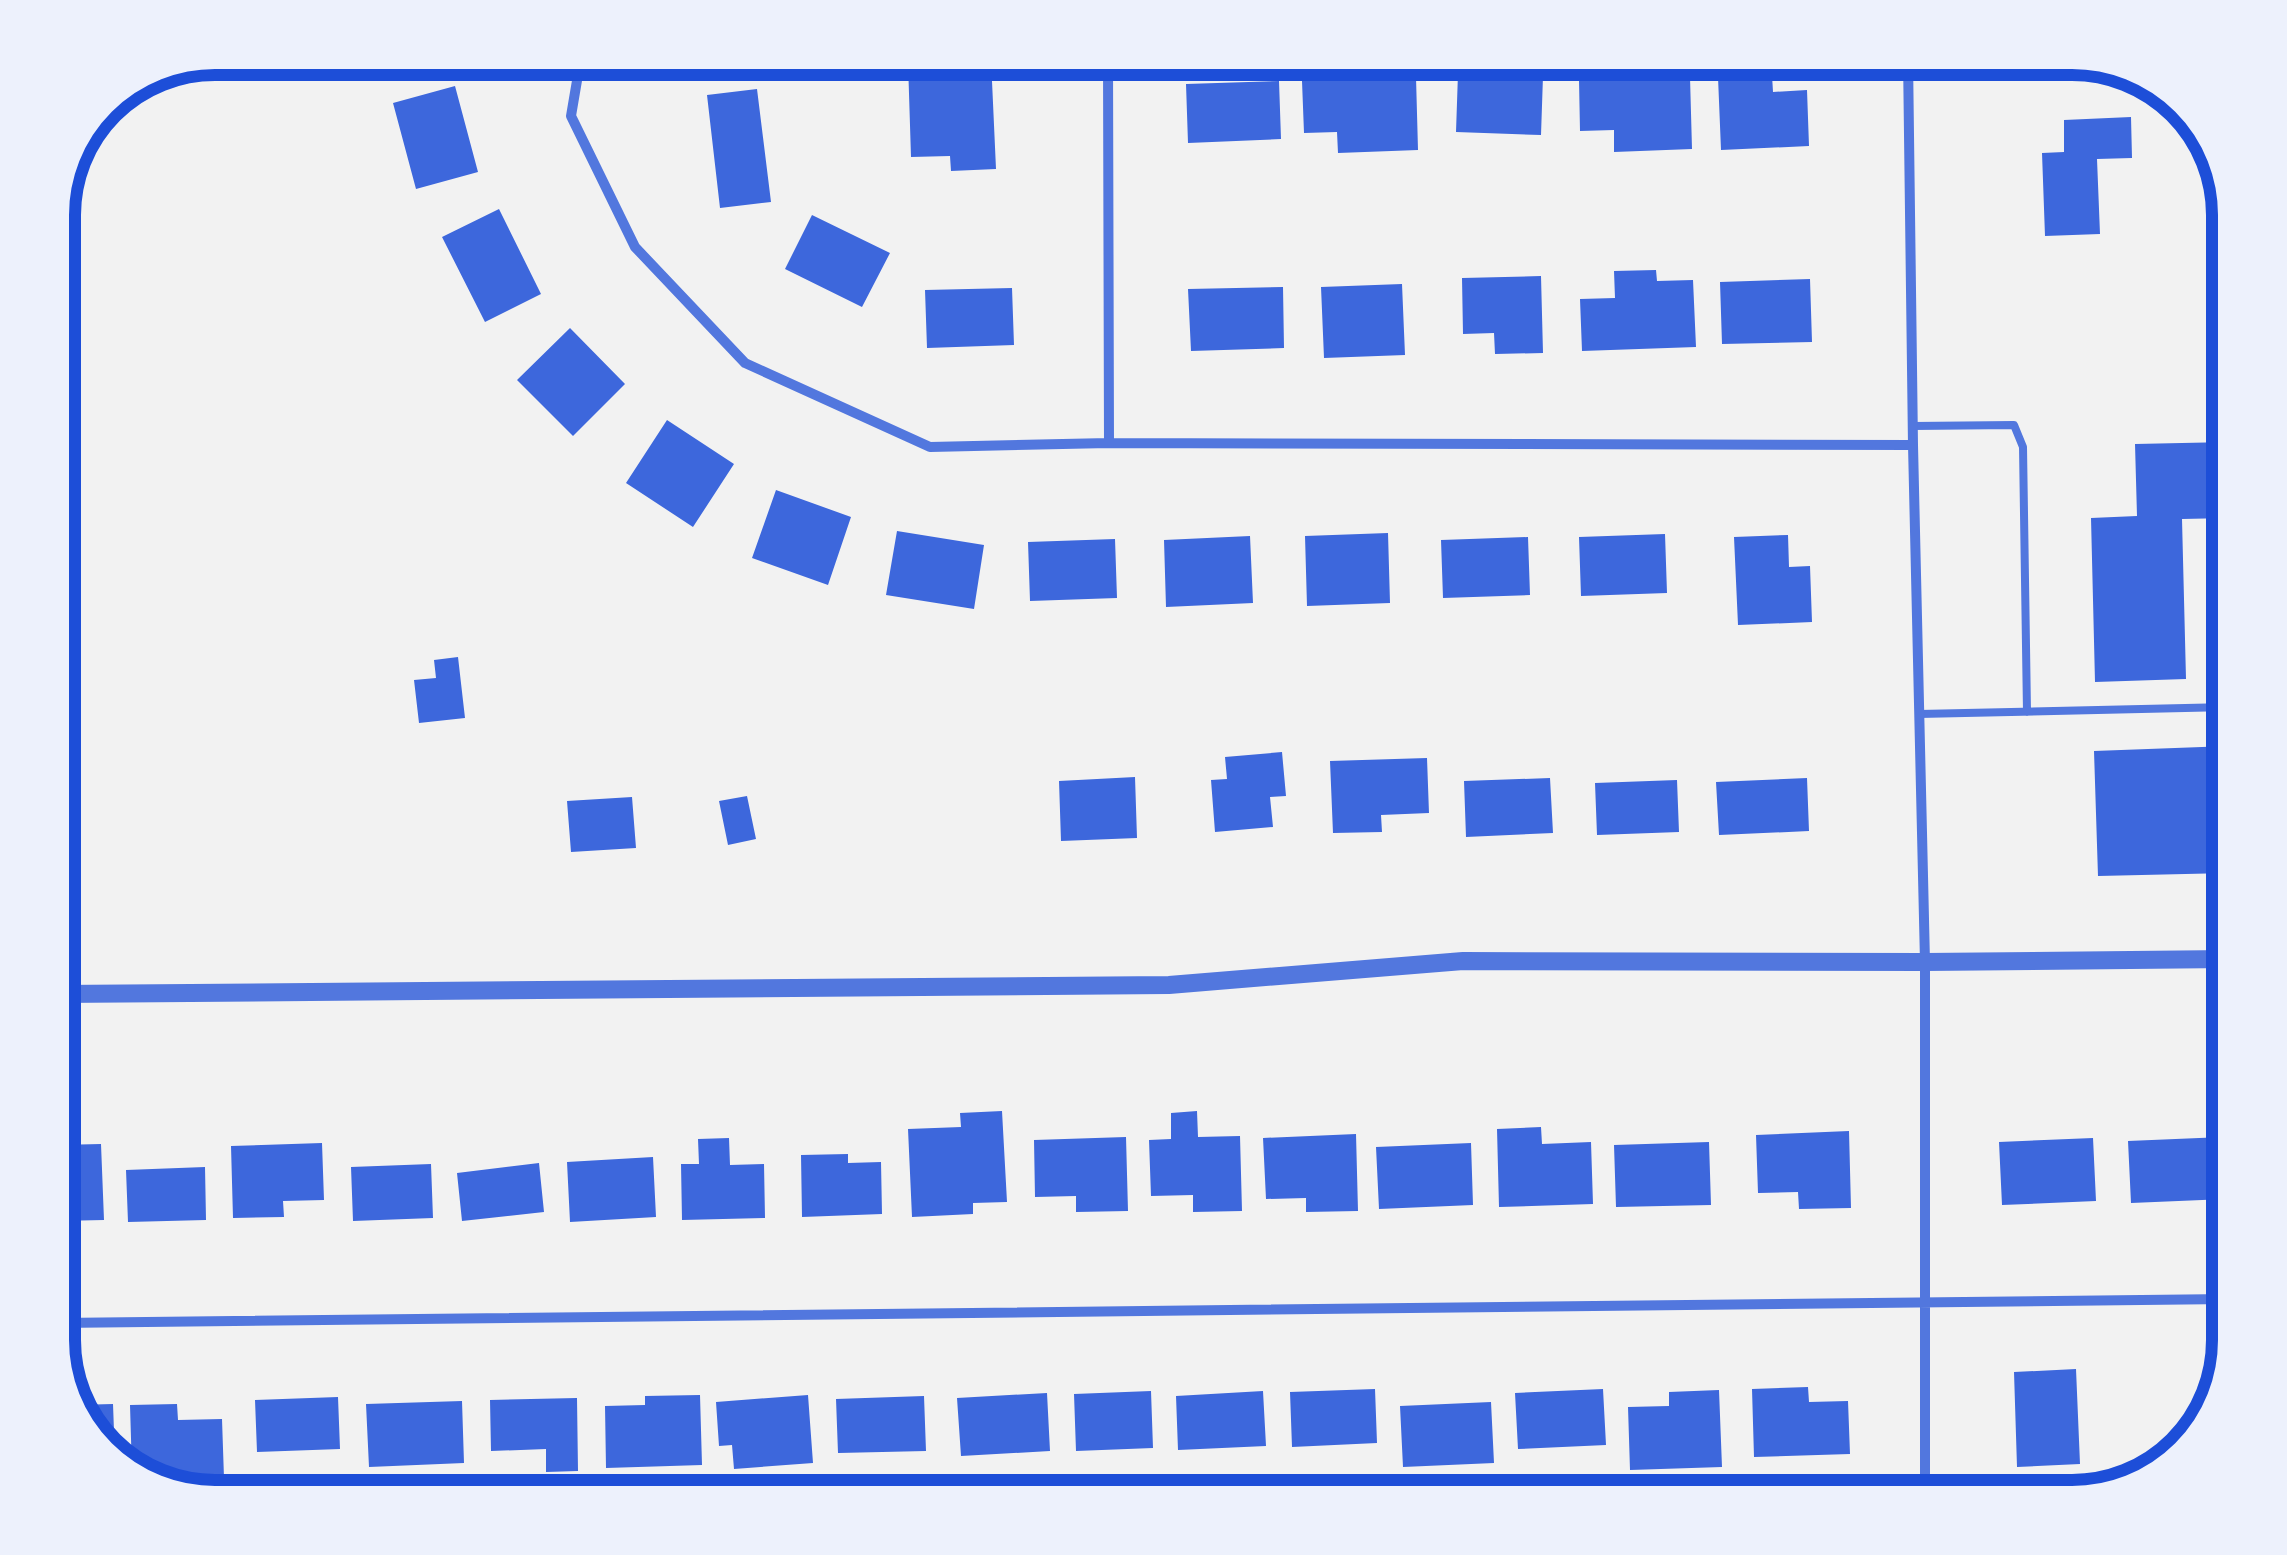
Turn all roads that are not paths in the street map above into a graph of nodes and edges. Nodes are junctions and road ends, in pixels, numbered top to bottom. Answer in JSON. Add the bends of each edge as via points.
{"nodes":[{"id":1,"x":579,"y":75,"type":"edge"},
{"id":2,"x":1108,"y":75,"type":"edge"},
{"id":3,"x":1908,"y":75,"type":"edge"},
{"id":4,"x":1913,"y":426,"type":"junction"},
{"id":5,"x":1108,"y":443,"type":"junction"},
{"id":6,"x":1913,"y":445,"type":"junction"},
{"id":7,"x":2212,"y":707,"type":"edge"},
{"id":8,"x":2027,"y":712,"type":"junction"},
{"id":9,"x":1919,"y":714,"type":"junction"},
{"id":10,"x":2212,"y":959,"type":"edge"},
{"id":11,"x":1925,"y":962,"type":"junction"},
{"id":12,"x":75,"y":994,"type":"edge"},
{"id":13,"x":2212,"y":1299,"type":"edge"},
{"id":14,"x":1926,"y":1303,"type":"junction"},
{"id":15,"x":75,"y":1323,"type":"edge"},
{"id":16,"x":1924,"y":1480,"type":"edge"}],
"edges":[{"from":1,"to":5,"type":"street","via":[[572,116],[635,247],[745,362],[930,448]]},
{"from":2,"to":5,"type":"street"},
{"from":3,"to":4,"type":"street"},
{"from":4,"to":6,"type":"street"},
{"from":4,"to":8,"type":"lane","via":[[2014,425],[2023,448]]},
{"from":5,"to":6,"type":"street"},
{"from":6,"to":9,"type":"street"},
{"from":7,"to":8,"type":"lane"},
{"from":8,"to":9,"type":"lane"},
{"from":9,"to":11,"type":"street"},
{"from":10,"to":11,"type":"street"},
{"from":11,"to":12,"type":"street","via":[[1463,961],[1168,986]]},
{"from":11,"to":14,"type":"street"},
{"from":13,"to":14,"type":"street"},
{"from":14,"to":15,"type":"street"},
{"from":14,"to":16,"type":"street"}]}
